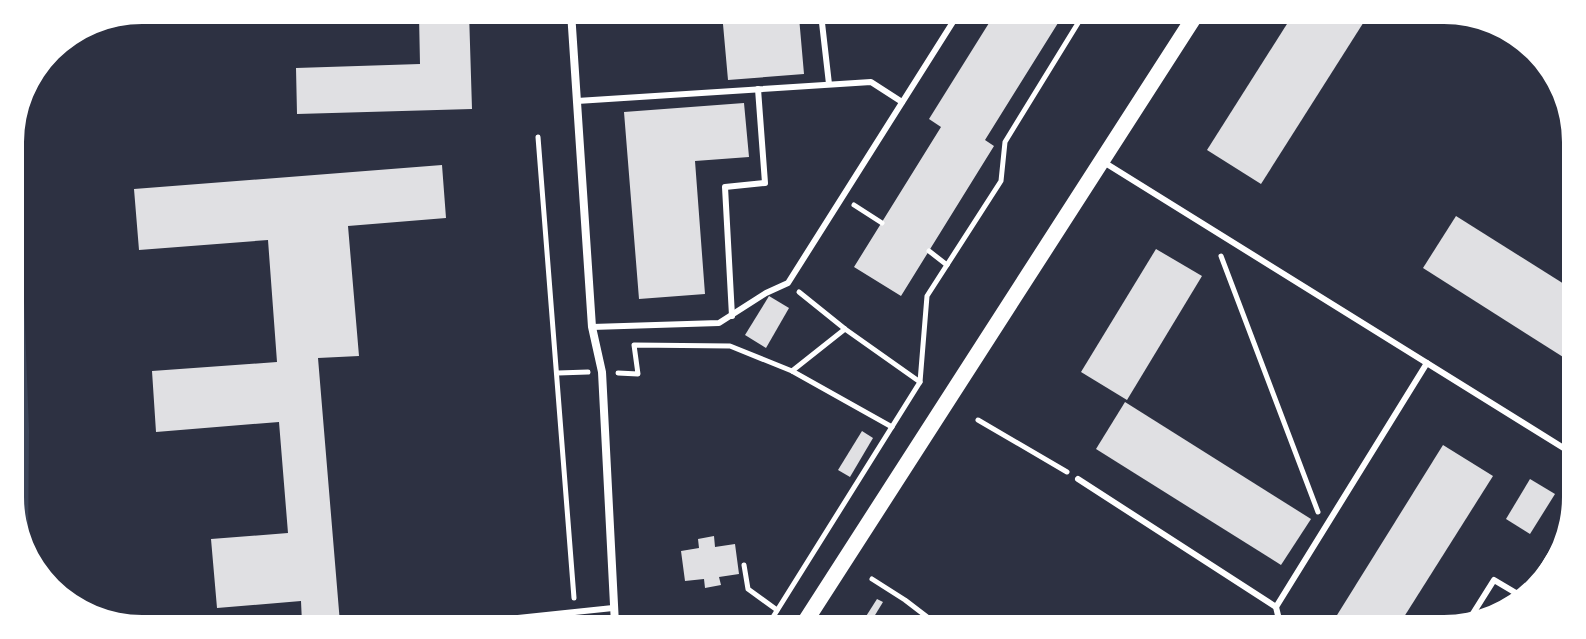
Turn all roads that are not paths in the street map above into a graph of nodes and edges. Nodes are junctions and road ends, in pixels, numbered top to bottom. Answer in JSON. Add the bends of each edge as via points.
{"nodes":[{"id":1,"x":572,"y":24,"type":"edge"},
{"id":2,"x":822,"y":24,"type":"edge"},
{"id":3,"x":952,"y":24,"type":"edge"},
{"id":4,"x":1190,"y":24,"type":"edge"},
{"id":5,"x":829,"y":84,"type":"junction"},
{"id":6,"x":758,"y":89,"type":"junction"},
{"id":7,"x":577,"y":101,"type":"junction"},
{"id":8,"x":902,"y":102,"type":"junction"},
{"id":9,"x":1102,"y":161,"type":"junction"},
{"id":10,"x":732,"y":316,"type":"junction"},
{"id":11,"x":592,"y":327,"type":"junction"},
{"id":12,"x":1427,"y":363,"type":"junction"},
{"id":13,"x":1562,"y":447,"type":"edge"},
{"id":14,"x":1078,"y":479,"type":"road end"},
{"id":15,"x":1514,"y":592,"type":"edge"},
{"id":16,"x":1276,"y":607,"type":"junction"},
{"id":17,"x":613,"y":608,"type":"junction"},
{"id":18,"x":1475,"y":611,"type":"edge"},
{"id":19,"x":549,"y":615,"type":"edge"},
{"id":20,"x":614,"y":615,"type":"edge"},
{"id":21,"x":809,"y":615,"type":"edge"},
{"id":22,"x":1278,"y":615,"type":"edge"}],
"edges":[{"from":1,"to":7,"type":"street"},
{"from":2,"to":5,"type":"lane"},
{"from":3,"to":8,"type":"lane"},
{"from":4,"to":9,"type":"main road"},
{"from":5,"to":6,"type":"lane"},
{"from":5,"to":8,"type":"lane","via":[[871,82]]},
{"from":6,"to":7,"type":"lane"},
{"from":6,"to":10,"type":"lane","via":[[765,183],[725,187]]},
{"from":7,"to":11,"type":"street"},
{"from":8,"to":10,"type":"lane","via":[[788,283]]},
{"from":9,"to":12,"type":"lane"},
{"from":9,"to":21,"type":"main road"},
{"from":10,"to":11,"type":"lane","via":[[719,323]]},
{"from":11,"to":17,"type":"street","via":[[602,372]]},
{"from":12,"to":13,"type":"lane"},
{"from":12,"to":16,"type":"lane"},
{"from":14,"to":16,"type":"lane"},
{"from":15,"to":18,"type":"lane","via":[[1494,580]]},
{"from":16,"to":22,"type":"lane"},
{"from":17,"to":19,"type":"lane"},
{"from":17,"to":20,"type":"street"}]}
